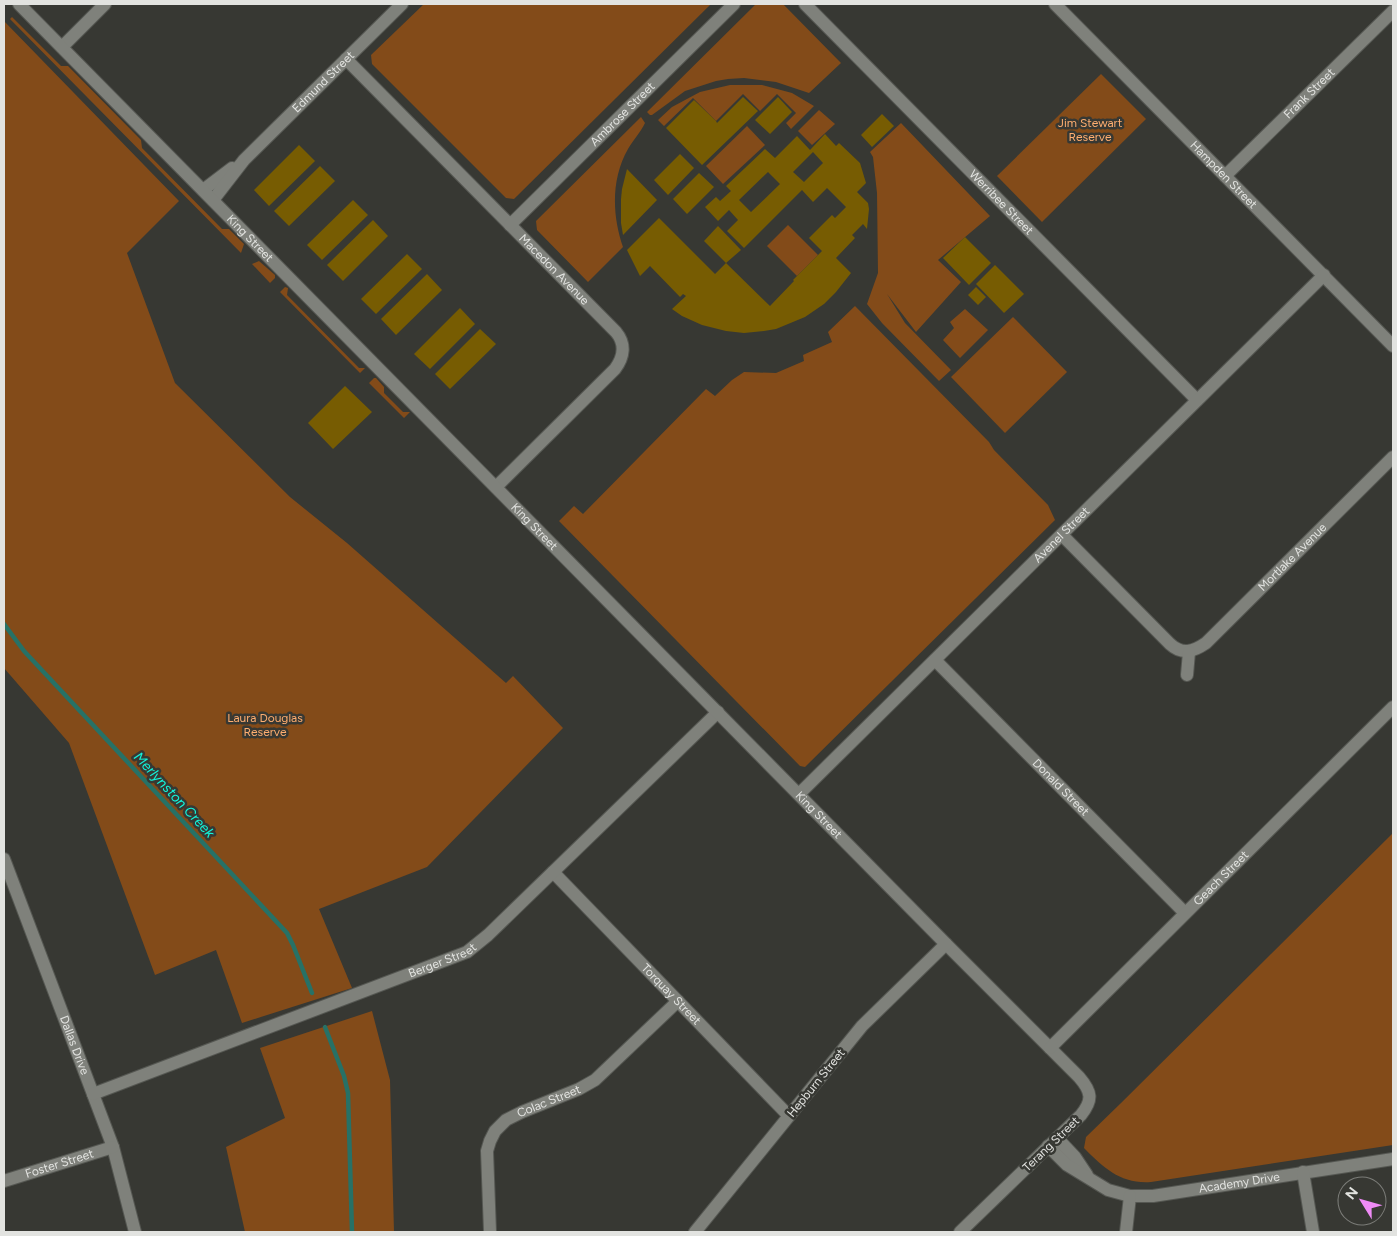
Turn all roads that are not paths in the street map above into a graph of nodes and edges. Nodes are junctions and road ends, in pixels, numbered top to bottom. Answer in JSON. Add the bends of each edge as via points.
{"nodes":[{"id":1,"x":19,"y":4,"type":"edge"},
{"id":2,"x":105,"y":4,"type":"edge"},
{"id":3,"x":402,"y":4,"type":"edge"},
{"id":4,"x":734,"y":4,"type":"edge"},
{"id":5,"x":805,"y":4,"type":"edge"},
{"id":6,"x":1061,"y":6,"type":"edge"},
{"id":7,"x":1393,"y":10,"type":"edge"},
{"id":8,"x":62,"y":47,"type":"junction"},
{"id":9,"x":346,"y":59,"type":"junction"},
{"id":10,"x":244,"y":160,"type":"junction"},
{"id":11,"x":1225,"y":176,"type":"junction"},
{"id":12,"x":203,"y":190,"type":"junction"},
{"id":13,"x":213,"y":200,"type":"junction"},
{"id":14,"x":510,"y":225,"type":"junction"},
{"id":15,"x":1324,"y":275,"type":"junction"},
{"id":16,"x":1392,"y":343,"type":"edge"},
{"id":17,"x":1196,"y":400,"type":"junction"},
{"id":18,"x":1393,"y":457,"type":"edge"},
{"id":19,"x":496,"y":487,"type":"junction"},
{"id":20,"x":1062,"y":535,"type":"junction"},
{"id":21,"x":1189,"y":652,"type":"junction"},
{"id":22,"x":935,"y":660,"type":"junction"},
{"id":23,"x":1186,"y":675,"type":"dead end"},
{"id":24,"x":1393,"y":708,"type":"edge"},
{"id":25,"x":718,"y":712,"type":"junction"},
{"id":26,"x":799,"y":794,"type":"junction"},
{"id":27,"x":4,"y":859,"type":"edge"},
{"id":28,"x":553,"y":872,"type":"junction"},
{"id":29,"x":10,"y":893,"type":"edge"},
{"id":30,"x":1185,"y":913,"type":"junction"},
{"id":31,"x":946,"y":944,"type":"junction"},
{"id":32,"x":678,"y":1001,"type":"junction"},
{"id":33,"x":1050,"y":1048,"type":"junction"},
{"id":34,"x":93,"y":1094,"type":"junction"},
{"id":35,"x":789,"y":1116,"type":"junction"},
{"id":36,"x":1053,"y":1142,"type":"junction"},
{"id":37,"x":113,"y":1147,"type":"junction"},
{"id":38,"x":1393,"y":1159,"type":"edge"},
{"id":39,"x":1304,"y":1172,"type":"junction"},
{"id":40,"x":4,"y":1181,"type":"edge"},
{"id":41,"x":1130,"y":1196,"type":"junction"},
{"id":42,"x":135,"y":1232,"type":"edge"},
{"id":43,"x":490,"y":1232,"type":"edge"},
{"id":44,"x":695,"y":1232,"type":"edge"},
{"id":45,"x":960,"y":1232,"type":"edge"},
{"id":46,"x":1126,"y":1232,"type":"edge"},
{"id":47,"x":1313,"y":1232,"type":"edge"}],
"edges":[{"from":1,"to":8,"type":"street","name":"King Street"},
{"from":2,"to":8,"type":"street"},
{"from":3,"to":9,"type":"street","name":"Edmund Street"},
{"from":4,"to":14,"type":"street","name":"Ambrose Street"},
{"from":5,"to":17,"type":"street","name":"Werribee Street"},
{"from":6,"to":11,"type":"street","name":"Hampden Street"},
{"from":7,"to":11,"type":"street","name":"Frank Street"},
{"from":8,"to":12,"type":"street","name":"King Street"},
{"from":9,"to":10,"type":"street","name":"Edmund Street"},
{"from":9,"to":14,"type":"street","name":"Macedon Avenue"},
{"from":10,"to":12,"type":"street","name":"Edmund Street"},
{"from":10,"to":13,"type":"street","name":"Edmund Street"},
{"from":11,"to":15,"type":"street","name":"Hampden Street"},
{"from":12,"to":13,"type":"street","name":"King Street"},
{"from":13,"to":19,"type":"street","name":"King Street"},
{"from":14,"to":19,"type":"street","name":"Macedon Avenue","via":[[616,332],[623,351],[615,369]]},
{"from":15,"to":16,"type":"street","name":"Hampden Street"},
{"from":15,"to":17,"type":"street","name":"Avenel Street"},
{"from":17,"to":20,"type":"street","name":"Avenel Street"},
{"from":18,"to":21,"type":"street","name":"Mortlake Avenue","via":[[1206,643]]},
{"from":19,"to":25,"type":"street","name":"King Street"},
{"from":20,"to":21,"type":"street","via":[[1170,644]]},
{"from":20,"to":22,"type":"street","name":"Avenel Street"},
{"from":21,"to":23,"type":"street"},
{"from":22,"to":26,"type":"street","name":"Avenel Street"},
{"from":22,"to":30,"type":"street","name":"Donald Street"},
{"from":24,"to":30,"type":"street","name":"Geach Street"},
{"from":25,"to":26,"type":"street","name":"King Street"},
{"from":25,"to":28,"type":"street","name":"Berger Street"},
{"from":26,"to":31,"type":"street","name":"King Street"},
{"from":27,"to":29,"type":"street","name":"Dallas Drive"},
{"from":28,"to":32,"type":"street","name":"Torquay Street"},
{"from":28,"to":34,"type":"street","name":"Berger Street","via":[[488,936],[467,952]]},
{"from":29,"to":34,"type":"street","name":"Dallas Drive"},
{"from":30,"to":33,"type":"street","name":"Geach Street"},
{"from":31,"to":33,"type":"street","name":"King Street"},
{"from":31,"to":35,"type":"street","name":"Hepburn Street","via":[[862,1026]]},
{"from":32,"to":35,"type":"street","name":"Torquay Street"},
{"from":32,"to":43,"type":"street","name":"Colac Street","via":[[595,1080],[513,1116],[500,1125],[488,1151]]},
{"from":33,"to":36,"type":"street","name":"Terang Street","via":[[1084,1083],[1090,1096],[1086,1108]]},
{"from":34,"to":37,"type":"street","name":"Dallas Drive"},
{"from":35,"to":44,"type":"street","name":"Hepburn Street"},
{"from":36,"to":41,"type":"street","name":"Academy Drive","via":[[1075,1157],[1088,1177],[1108,1190]]},
{"from":36,"to":45,"type":"street","name":"Terang Street"},
{"from":37,"to":40,"type":"street","name":"Foster Street"},
{"from":37,"to":42,"type":"street","name":"Dallas Drive"},
{"from":38,"to":39,"type":"street","name":"Academy Drive"},
{"from":39,"to":41,"type":"street","name":"Academy Drive","via":[[1153,1196]]},
{"from":39,"to":47,"type":"street"},
{"from":41,"to":46,"type":"street"}]}
